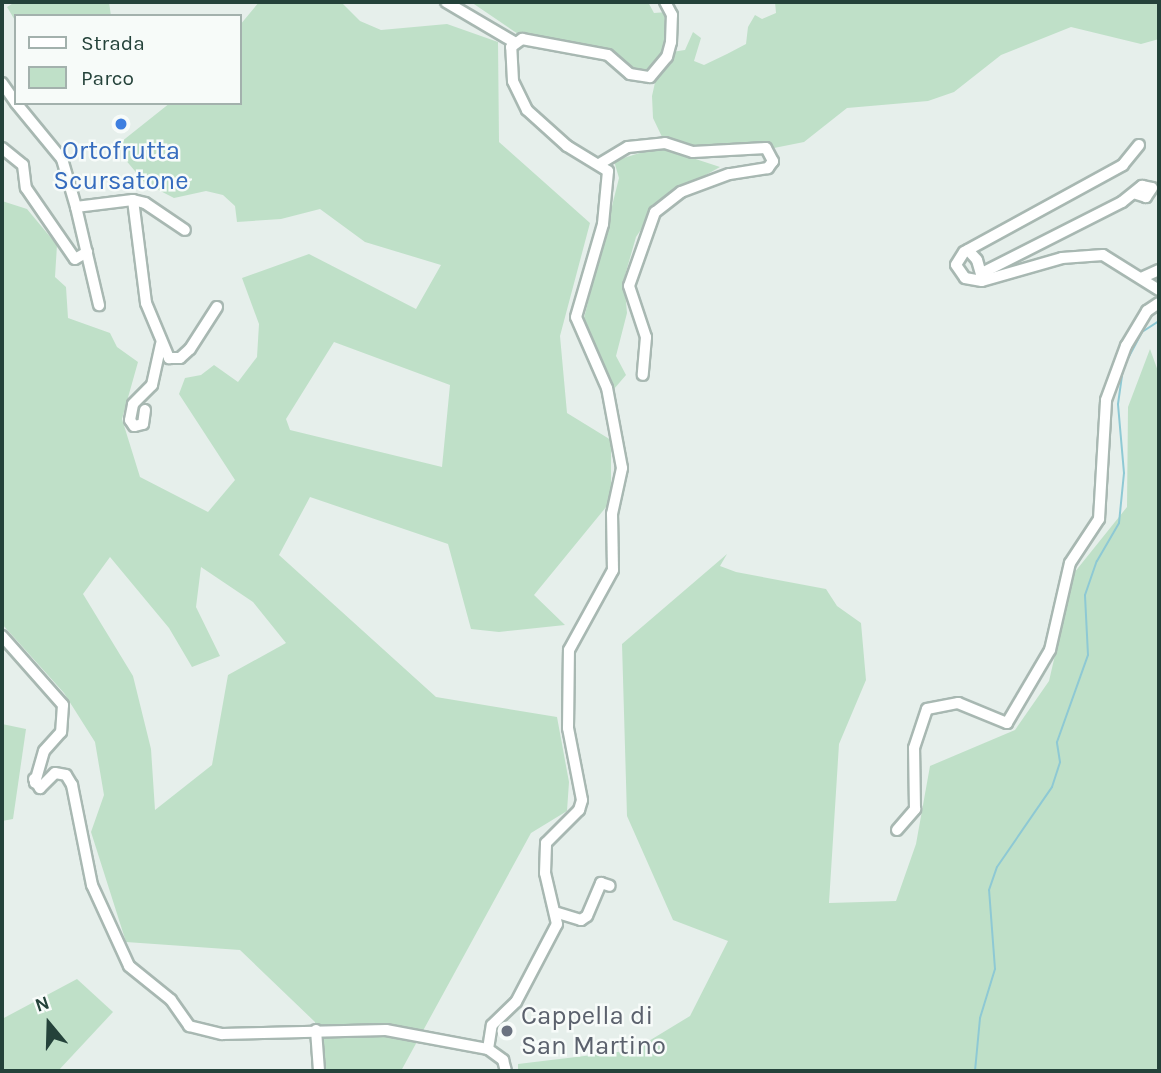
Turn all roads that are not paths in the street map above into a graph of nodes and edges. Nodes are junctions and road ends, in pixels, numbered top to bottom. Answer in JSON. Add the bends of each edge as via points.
{"nodes":[{"id":1,"x":446,"y":2,"type":"edge"},
{"id":2,"x":665,"y":2,"type":"edge"},
{"id":3,"x":514,"y":42,"type":"junction"},
{"id":4,"x":2,"y":83,"type":"edge"},
{"id":5,"x":14,"y":100,"type":"edge"},
{"id":6,"x":18,"y":105,"type":"edge"},
{"id":7,"x":1139,"y":145,"type":"dead end"},
{"id":8,"x":2,"y":148,"type":"edge"},
{"id":9,"x":601,"y":163,"type":"junction"},
{"id":10,"x":1136,"y":194,"type":"dead end"},
{"id":11,"x":133,"y":200,"type":"junction"},
{"id":12,"x":76,"y":207,"type":"junction"},
{"id":13,"x":185,"y":230,"type":"dead end"},
{"id":14,"x":968,"y":250,"type":"junction"},
{"id":15,"x":87,"y":252,"type":"junction"},
{"id":16,"x":1159,"y":270,"type":"edge"},
{"id":17,"x":982,"y":277,"type":"junction"},
{"id":18,"x":1141,"y":278,"type":"junction"},
{"id":19,"x":1159,"y":290,"type":"edge"},
{"id":20,"x":1159,"y":303,"type":"edge"},
{"id":21,"x":99,"y":305,"type":"dead end"},
{"id":22,"x":217,"y":307,"type":"dead end"},
{"id":23,"x":161,"y":343,"type":"junction"},
{"id":24,"x":643,"y":375,"type":"dead end"},
{"id":25,"x":145,"y":410,"type":"dead end"},
{"id":26,"x":2,"y":636,"type":"edge"},
{"id":27,"x":897,"y":830,"type":"dead end"},
{"id":28,"x":610,"y":886,"type":"dead end"},
{"id":29,"x":558,"y":913,"type":"junction"},
{"id":30,"x":316,"y":1030,"type":"junction"},
{"id":31,"x":488,"y":1049,"type":"junction"},
{"id":32,"x":319,"y":1071,"type":"edge"},
{"id":33,"x":506,"y":1071,"type":"edge"}],
"edges":[{"from":1,"to":3,"type":"street"},
{"from":2,"to":3,"type":"street","via":[[672,15],[671,42],[667,57],[650,77],[630,74],[608,55],[542,41]]},
{"from":3,"to":9,"type":"street","via":[[511,64],[522,102],[567,146]]},
{"from":4,"to":5,"type":"street"},
{"from":6,"to":12,"type":"street","via":[[62,159]]},
{"from":7,"to":14,"type":"street","via":[[1123,165]]},
{"from":8,"to":15,"type":"street","via":[[23,165],[26,188],[75,259]]},
{"from":9,"to":24,"type":"street","via":[[628,147],[665,144],[693,152],[766,148],[774,161],[768,167],[729,174],[681,192],[655,212],[629,286],[646,337]]},
{"from":9,"to":29,"type":"street","via":[[609,177],[608,201],[576,317],[607,388],[622,468],[612,514],[613,570],[569,650],[568,728],[582,800],[579,810],[546,843],[545,873]]},
{"from":10,"to":17,"type":"street"},
{"from":11,"to":12,"type":"street"},
{"from":11,"to":13,"type":"street"},
{"from":11,"to":23,"type":"street","via":[[146,303]]},
{"from":12,"to":15,"type":"street"},
{"from":14,"to":17,"type":"street"},
{"from":14,"to":17,"type":"street","via":[[957,256],[959,273]]},
{"from":15,"to":21,"type":"street"},
{"from":16,"to":18,"type":"street"},
{"from":17,"to":18,"type":"street","via":[[1062,258],[1102,255]]},
{"from":18,"to":19,"type":"street"},
{"from":20,"to":27,"type":"street","via":[[1147,311],[1126,346],[1106,400],[1101,510],[1093,533],[1070,563],[1050,650],[1007,723],[958,703],[927,709],[914,748],[915,809]]},
{"from":22,"to":23,"type":"street","via":[[180,358],[169,358]]},
{"from":23,"to":25,"type":"street","via":[[152,384],[132,404],[134,426],[143,424]]},
{"from":26,"to":30,"type":"street","via":[[63,705],[61,732],[44,751],[34,781],[40,788],[55,773],[66,775],[72,785],[92,885],[130,966],[171,1000],[189,1026],[222,1034]]},
{"from":28,"to":29,"type":"street","via":[[601,883],[581,920]]},
{"from":29,"to":31,"type":"street","via":[[551,939],[522,991],[492,1025]]},
{"from":30,"to":31,"type":"street","via":[[386,1030]]},
{"from":30,"to":32,"type":"street"},
{"from":31,"to":33,"type":"street","via":[[503,1060]]}]}
